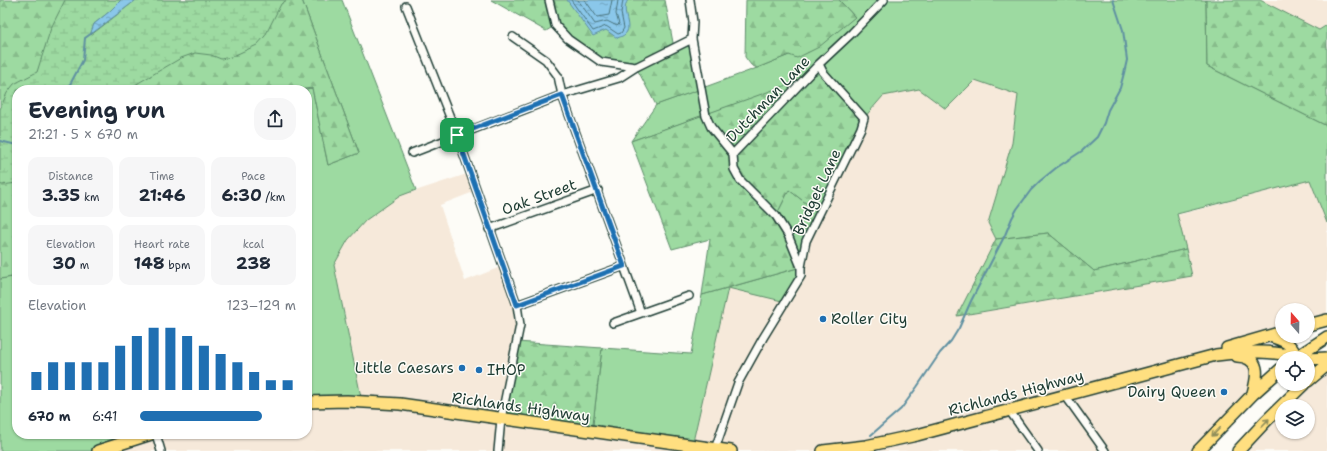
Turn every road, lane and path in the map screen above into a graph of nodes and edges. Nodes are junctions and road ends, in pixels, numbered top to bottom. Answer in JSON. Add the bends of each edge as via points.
{"nodes":[{"id":1,"x":549,"y":0,"type":"edge"},
{"id":2,"x":690,"y":0,"type":"edge"},
{"id":3,"x":884,"y":0,"type":"edge"},
{"id":4,"x":406,"y":6,"type":"dead end"},
{"id":5,"x":513,"y":37,"type":"dead end"},
{"id":6,"x":692,"y":39,"type":"junction"},
{"id":7,"x":819,"y":64,"type":"junction"},
{"id":8,"x":636,"y":67,"type":"junction"},
{"id":9,"x":562,"y":95,"type":"junction"},
{"id":10,"x":457,"y":135,"type":"junction"},
{"id":11,"x":412,"y":154,"type":"dead end"},
{"id":12,"x":734,"y":154,"type":"junction"},
{"id":13,"x":598,"y":190,"type":"junction"},
{"id":14,"x":489,"y":229,"type":"junction"},
{"id":15,"x":624,"y":266,"type":"junction"},
{"id":16,"x":801,"y":267,"type":"junction"},
{"id":17,"x":689,"y":296,"type":"dead end"},
{"id":18,"x":517,"y":305,"type":"junction"},
{"id":19,"x":641,"y":313,"type":"junction"},
{"id":20,"x":1327,"y":320,"type":"edge"},
{"id":21,"x":613,"y":323,"type":"dead end"},
{"id":22,"x":1315,"y":323,"type":"edge"},
{"id":23,"x":1275,"y":334,"type":"edge"},
{"id":24,"x":1269,"y":336,"type":"junction"},
{"id":25,"x":1327,"y":337,"type":"edge"},
{"id":26,"x":1294,"y":351,"type":"edge"},
{"id":27,"x":1308,"y":351,"type":"edge"},
{"id":28,"x":1275,"y":354,"type":"edge"},
{"id":29,"x":1216,"y":355,"type":"junction"},
{"id":30,"x":1327,"y":358,"type":"edge"},
{"id":31,"x":1315,"y":359,"type":"edge"},
{"id":32,"x":1327,"y":365,"type":"edge"},
{"id":33,"x":1275,"y":374,"type":"edge"},
{"id":34,"x":1315,"y":375,"type":"edge"},
{"id":35,"x":1294,"y":391,"type":"edge"},
{"id":36,"x":1296,"y":391,"type":"edge"},
{"id":37,"x":1253,"y":394,"type":"junction"},
{"id":38,"x":1066,"y":395,"type":"junction"},
{"id":39,"x":1292,"y":395,"type":"junction"},
{"id":40,"x":312,"y":402,"type":"edge"},
{"id":41,"x":1009,"y":410,"type":"junction"},
{"id":42,"x":501,"y":419,"type":"junction"},
{"id":43,"x":135,"y":439,"type":"edge"},
{"id":44,"x":157,"y":439,"type":"edge"},
{"id":45,"x":868,"y":448,"type":"edge"},
{"id":46,"x":715,"y":449,"type":"junction"},
{"id":47,"x":98,"y":451,"type":"edge"},
{"id":48,"x":161,"y":451,"type":"edge"},
{"id":49,"x":498,"y":451,"type":"edge"},
{"id":50,"x":731,"y":451,"type":"edge"},
{"id":51,"x":823,"y":451,"type":"edge"},
{"id":52,"x":1038,"y":451,"type":"edge"},
{"id":53,"x":1105,"y":451,"type":"edge"},
{"id":54,"x":1198,"y":451,"type":"edge"},
{"id":55,"x":1238,"y":451,"type":"edge"}],
"edges":[{"from":1,"to":8,"type":"street","via":[[555,25],[568,39],[601,62]]},
{"from":2,"to":6,"type":"street"},
{"from":3,"to":7,"type":"street","name":"Dutchman Lane"},
{"from":4,"to":10,"type":"street"},
{"from":5,"to":9,"type":"street","via":[[546,60],[558,76]]},
{"from":6,"to":8,"type":"street"},
{"from":6,"to":12,"type":"street","via":[[706,116],[711,127]]},
{"from":7,"to":12,"type":"street","name":"Dutchman Lane"},
{"from":7,"to":16,"type":"street","name":"Bridget Lane","via":[[823,72],[864,118],[806,241]]},
{"from":8,"to":9,"type":"street","via":[[618,78]]},
{"from":9,"to":10,"type":"street"},
{"from":9,"to":13,"type":"street"},
{"from":10,"to":11,"type":"street"},
{"from":10,"to":14,"type":"street"},
{"from":12,"to":16,"type":"street","name":"Dutchman Lane","via":[[734,169],[740,180],[776,216],[788,235]]},
{"from":13,"to":14,"type":"street","name":"Oak Street"},
{"from":13,"to":15,"type":"street"},
{"from":14,"to":18,"type":"street"},
{"from":15,"to":18,"type":"street"},
{"from":15,"to":19,"type":"street"},
{"from":16,"to":46,"type":"street","name":"Bridget Lane","via":[[801,276],[738,383]]},
{"from":17,"to":19,"type":"street"},
{"from":18,"to":42,"type":"street","via":[[520,325]]},
{"from":19,"to":21,"type":"street"},
{"from":20,"to":22,"type":"main road"},
{"from":23,"to":24,"type":"main road","name":"Richlands Highway"},
{"from":24,"to":26,"type":"main road","via":[[1283,340]]},
{"from":24,"to":29,"type":"main road","name":"Richlands Highway","via":[[1230,347]]},
{"from":25,"to":27,"type":"main road"},
{"from":28,"to":29,"type":"main road","name":"Richlands Highway","via":[[1260,351]]},
{"from":29,"to":37,"type":"main road","via":[[1246,356],[1252,361],[1257,369],[1258,378]]},
{"from":29,"to":38,"type":"main road","name":"Richlands Highway"},
{"from":30,"to":31,"type":"main road"},
{"from":32,"to":34,"type":"main road"},
{"from":33,"to":37,"type":"main road"},
{"from":35,"to":39,"type":"main road"},
{"from":36,"to":39,"type":"main road"},
{"from":37,"to":54,"type":"main road","one_way":true},
{"from":38,"to":41,"type":"main road","name":"Richlands Highway"},
{"from":38,"to":53,"type":"street"},
{"from":55,"to":39,"type":"main road","one_way":true},
{"from":40,"to":42,"type":"main road","name":"Richlands Highway","via":[[400,404]]},
{"from":41,"to":45,"type":"main road","name":"Richlands Highway"},
{"from":41,"to":52,"type":"street"},
{"from":42,"to":46,"type":"main road","name":"Richlands Highway"},
{"from":42,"to":49,"type":"street"},
{"from":43,"to":47,"type":"main road"},
{"from":44,"to":48,"type":"street"},
{"from":45,"to":51,"type":"main road","name":"Richlands Highway"},
{"from":46,"to":50,"type":"main road","name":"Richlands Highway"}]}
